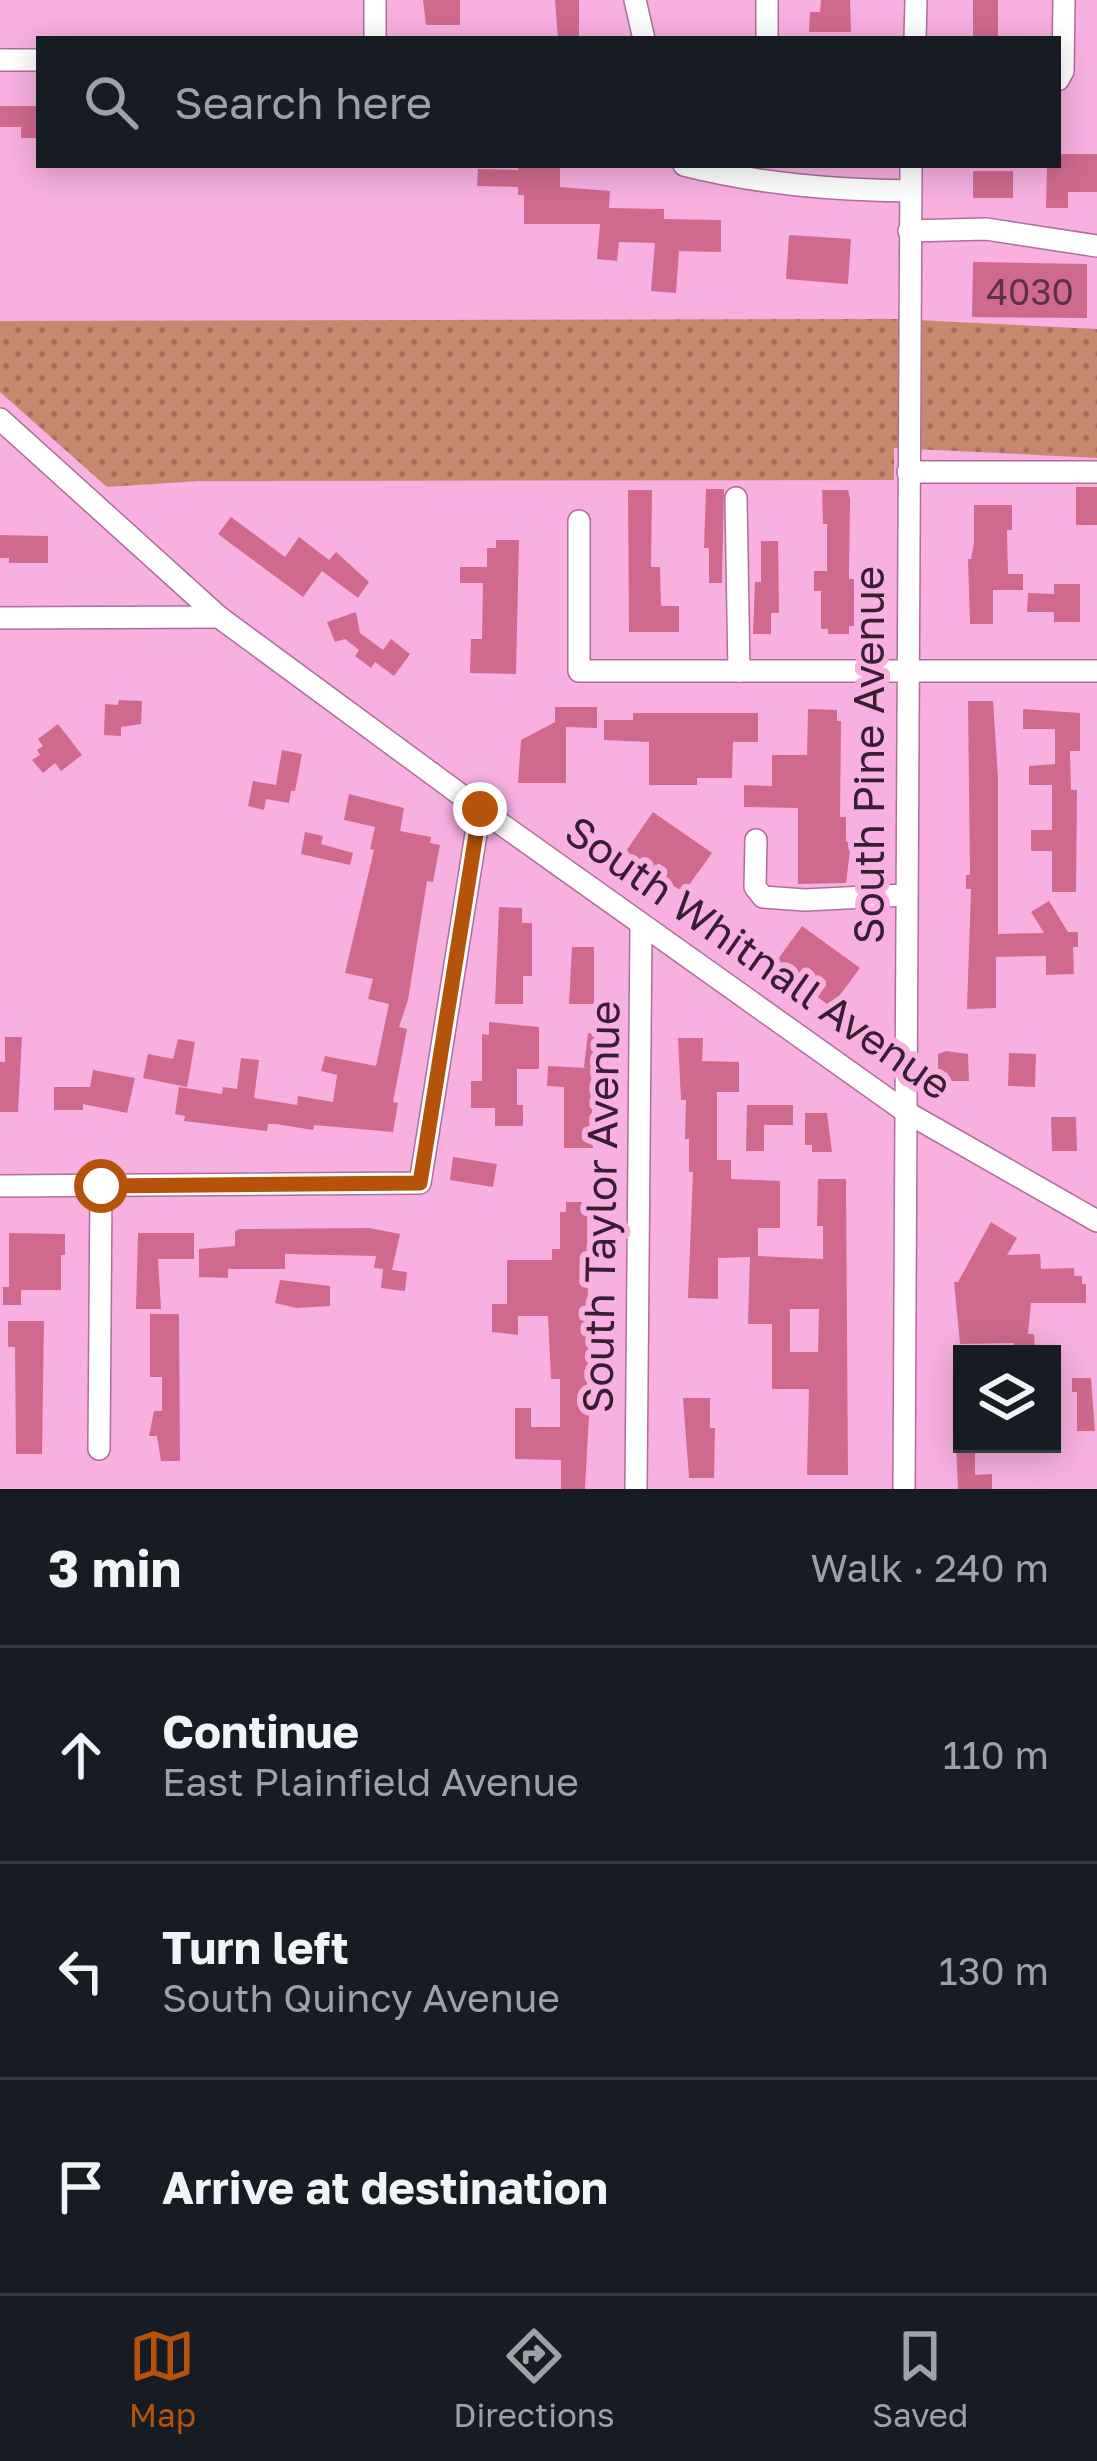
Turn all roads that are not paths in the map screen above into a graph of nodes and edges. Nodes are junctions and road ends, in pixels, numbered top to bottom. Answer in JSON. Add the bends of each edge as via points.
{"nodes":[{"id":1,"x":375,"y":0,"type":"edge"},
{"id":2,"x":635,"y":0,"type":"edge"},
{"id":3,"x":767,"y":0,"type":"edge"},
{"id":4,"x":916,"y":0,"type":"edge"},
{"id":5,"x":1064,"y":0,"type":"edge"},
{"id":6,"x":375,"y":36,"type":"edge"},
{"id":7,"x":643,"y":36,"type":"edge"},
{"id":8,"x":766,"y":36,"type":"edge"},
{"id":9,"x":916,"y":36,"type":"edge"},
{"id":10,"x":0,"y":60,"type":"edge"},
{"id":11,"x":36,"y":60,"type":"edge"},
{"id":12,"x":1061,"y":75,"type":"edge"},
{"id":13,"x":714,"y":168,"type":"edge"},
{"id":14,"x":910,"y":168,"type":"edge"},
{"id":15,"x":764,"y":173,"type":"edge"},
{"id":16,"x":909,"y":191,"type":"junction"},
{"id":17,"x":909,"y":231,"type":"junction"},
{"id":18,"x":1097,"y":246,"type":"edge"},
{"id":19,"x":0,"y":419,"type":"edge"},
{"id":20,"x":908,"y":472,"type":"junction"},
{"id":21,"x":1097,"y":472,"type":"edge"},
{"id":22,"x":736,"y":498,"type":"dead end"},
{"id":23,"x":580,"y":521,"type":"dead end"},
{"id":24,"x":219,"y":617,"type":"junction"},
{"id":25,"x":0,"y":618,"type":"edge"},
{"id":26,"x":908,"y":670,"type":"junction"},
{"id":27,"x":740,"y":671,"type":"junction"},
{"id":28,"x":1097,"y":671,"type":"edge"},
{"id":29,"x":480,"y":809,"type":"junction"},
{"id":30,"x":756,"y":840,"type":"dead end"},
{"id":31,"x":905,"y":895,"type":"junction"},
{"id":32,"x":641,"y":926,"type":"junction"},
{"id":33,"x":906,"y":1112,"type":"junction"},
{"id":34,"x":0,"y":1186,"type":"edge"},
{"id":35,"x":101,"y":1186,"type":"junction"},
{"id":36,"x":1097,"y":1221,"type":"edge"},
{"id":37,"x":99,"y":1449,"type":"dead end"},
{"id":38,"x":636,"y":1489,"type":"edge"},
{"id":39,"x":904,"y":1489,"type":"edge"}],
"edges":[{"from":1,"to":6,"type":"street"},
{"from":2,"to":7,"type":"street"},
{"from":3,"to":8,"type":"street"},
{"from":4,"to":9,"type":"street"},
{"from":5,"to":12,"type":"street"},
{"from":10,"to":11,"type":"street"},
{"from":13,"to":15,"type":"street"},
{"from":14,"to":16,"type":"street","name":"South Pine Avenue"},
{"from":15,"to":16,"type":"street","via":[[837,191]]},
{"from":16,"to":17,"type":"street","name":"South Pine Avenue"},
{"from":17,"to":18,"type":"street","via":[[986,230]]},
{"from":17,"to":20,"type":"street","name":"South Pine Avenue"},
{"from":19,"to":24,"type":"street","name":"South Whitnall Avenue"},
{"from":20,"to":21,"type":"street"},
{"from":20,"to":26,"type":"street","name":"South Pine Avenue"},
{"from":22,"to":27,"type":"street"},
{"from":23,"to":27,"type":"street","via":[[580,671]]},
{"from":24,"to":25,"type":"street"},
{"from":24,"to":29,"type":"street","name":"South Whitnall Avenue"},
{"from":26,"to":27,"type":"street"},
{"from":26,"to":28,"type":"street"},
{"from":26,"to":31,"type":"street","name":"South Pine Avenue"},
{"from":29,"to":32,"type":"street","name":"South Whitnall Avenue"},
{"from":29,"to":35,"type":"street","via":[[420,1183]]},
{"from":30,"to":31,"type":"street","via":[[755,887],[764,897]]},
{"from":31,"to":33,"type":"street","name":"South Pine Avenue"},
{"from":32,"to":33,"type":"street","name":"South Whitnall Avenue"},
{"from":32,"to":38,"type":"street","name":"South Taylor Avenue"},
{"from":33,"to":36,"type":"street","name":"South Whitnall Avenue"},
{"from":33,"to":39,"type":"street","name":"South Pine Avenue"},
{"from":34,"to":35,"type":"street"},
{"from":35,"to":37,"type":"street"}]}
